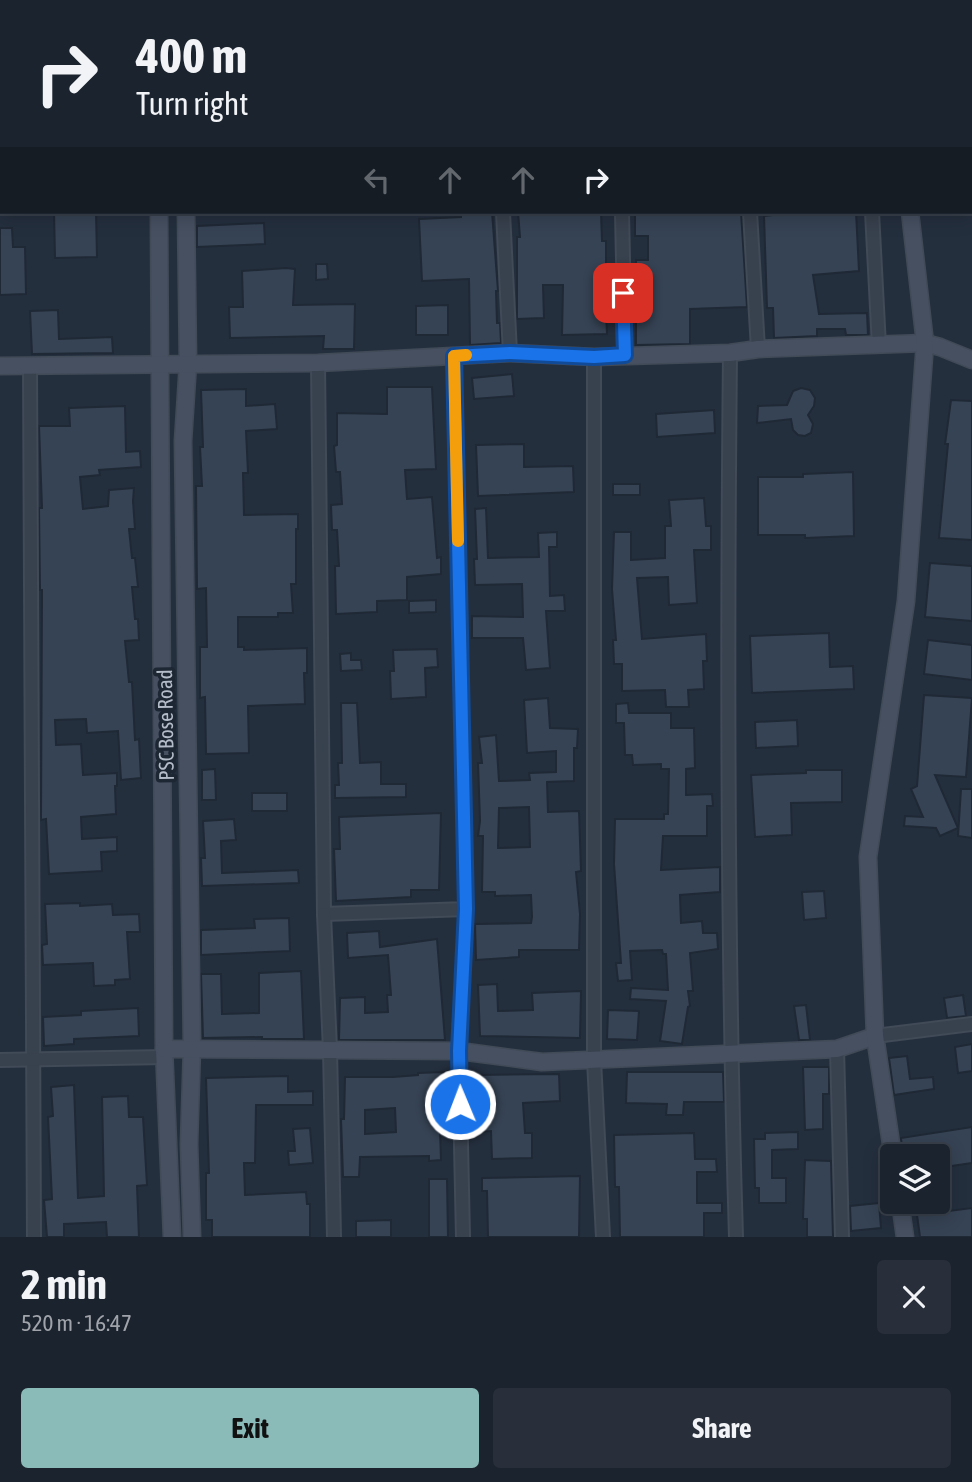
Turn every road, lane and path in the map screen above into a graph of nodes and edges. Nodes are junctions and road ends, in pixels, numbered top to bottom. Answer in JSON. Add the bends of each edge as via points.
{"nodes":[{"id":1,"x":159,"y":214,"type":"edge"},
{"id":2,"x":186,"y":214,"type":"edge"},
{"id":3,"x":503,"y":214,"type":"edge"},
{"id":4,"x":622,"y":214,"type":"edge"},
{"id":5,"x":750,"y":214,"type":"edge"},
{"id":6,"x":873,"y":214,"type":"edge"},
{"id":7,"x":910,"y":214,"type":"edge"},
{"id":8,"x":925,"y":343,"type":"junction"},
{"id":9,"x":879,"y":346,"type":"junction"},
{"id":10,"x":758,"y":349,"type":"junction"},
{"id":11,"x":510,"y":353,"type":"junction"},
{"id":12,"x":730,"y":353,"type":"junction"},
{"id":13,"x":625,"y":355,"type":"junction"},
{"id":14,"x":454,"y":356,"type":"junction"},
{"id":15,"x":594,"y":357,"type":"junction"},
{"id":16,"x":972,"y":360,"type":"edge"},
{"id":17,"x":160,"y":363,"type":"junction"},
{"id":18,"x":188,"y":363,"type":"junction"},
{"id":19,"x":318,"y":363,"type":"junction"},
{"id":20,"x":30,"y":365,"type":"junction"},
{"id":21,"x":0,"y":366,"type":"edge"},
{"id":22,"x":466,"y":909,"type":"junction"},
{"id":23,"x":324,"y":914,"type":"junction"},
{"id":24,"x":972,"y":1024,"type":"edge"},
{"id":25,"x":875,"y":1036,"type":"junction"},
{"id":26,"x":192,"y":1047,"type":"junction"},
{"id":27,"x":837,"y":1049,"type":"junction"},
{"id":28,"x":330,"y":1050,"type":"junction"},
{"id":29,"x":459,"y":1051,"type":"junction"},
{"id":30,"x":165,"y":1053,"type":"junction"},
{"id":31,"x":730,"y":1054,"type":"junction"},
{"id":32,"x":0,"y":1060,"type":"edge"},
{"id":33,"x":594,"y":1060,"type":"junction"},
{"id":34,"x":33,"y":1061,"type":"junction"},
{"id":35,"x":891,"y":1144,"type":"edge"},
{"id":36,"x":902,"y":1214,"type":"edge"},
{"id":37,"x":34,"y":1237,"type":"edge"},
{"id":38,"x":173,"y":1237,"type":"edge"},
{"id":39,"x":192,"y":1237,"type":"edge"},
{"id":40,"x":334,"y":1237,"type":"edge"},
{"id":41,"x":463,"y":1237,"type":"edge"},
{"id":42,"x":603,"y":1237,"type":"edge"},
{"id":43,"x":736,"y":1237,"type":"edge"},
{"id":44,"x":842,"y":1237,"type":"edge"},
{"id":45,"x":905,"y":1237,"type":"edge"}],
"edges":[{"from":1,"to":17,"type":"street","name":"PSC Bose Road"},
{"from":2,"to":18,"type":"street","name":"PSC Bose Road"},
{"from":3,"to":11,"type":"street"},
{"from":4,"to":13,"type":"street"},
{"from":5,"to":10,"type":"street"},
{"from":6,"to":9,"type":"street"},
{"from":7,"to":8,"type":"street"},
{"from":8,"to":9,"type":"street"},
{"from":8,"to":16,"type":"street"},
{"from":8,"to":25,"type":"street","via":[[906,601],[868,857]]},
{"from":9,"to":10,"type":"street"},
{"from":10,"to":12,"type":"street"},
{"from":11,"to":14,"type":"street"},
{"from":11,"to":15,"type":"street"},
{"from":12,"to":13,"type":"street"},
{"from":12,"to":31,"type":"street"},
{"from":13,"to":15,"type":"street"},
{"from":14,"to":19,"type":"street"},
{"from":14,"to":22,"type":"street"},
{"from":15,"to":33,"type":"street"},
{"from":17,"to":18,"type":"street"},
{"from":17,"to":20,"type":"street"},
{"from":17,"to":30,"type":"street","name":"PSC Bose Road"},
{"from":18,"to":19,"type":"street"},
{"from":18,"to":26,"type":"street","name":"PSC Bose Road","via":[[183,441]]},
{"from":19,"to":23,"type":"street"},
{"from":20,"to":21,"type":"street"},
{"from":20,"to":34,"type":"street"},
{"from":22,"to":23,"type":"street"},
{"from":22,"to":29,"type":"street"},
{"from":23,"to":28,"type":"street"},
{"from":24,"to":25,"type":"street"},
{"from":25,"to":27,"type":"street"},
{"from":25,"to":35,"type":"street"},
{"from":26,"to":28,"type":"street"},
{"from":26,"to":30,"type":"street"},
{"from":26,"to":39,"type":"street","name":"PSC Bose Road"},
{"from":27,"to":31,"type":"street"},
{"from":27,"to":44,"type":"street"},
{"from":28,"to":29,"type":"street"},
{"from":28,"to":40,"type":"street"},
{"from":29,"to":33,"type":"street","via":[[542,1062]]},
{"from":29,"to":41,"type":"street"},
{"from":30,"to":34,"type":"street"},
{"from":30,"to":38,"type":"street","name":"PSC Bose Road"},
{"from":31,"to":33,"type":"street"},
{"from":31,"to":43,"type":"street"},
{"from":32,"to":34,"type":"street"},
{"from":33,"to":42,"type":"street"},
{"from":34,"to":37,"type":"street"},
{"from":36,"to":45,"type":"street"}]}
